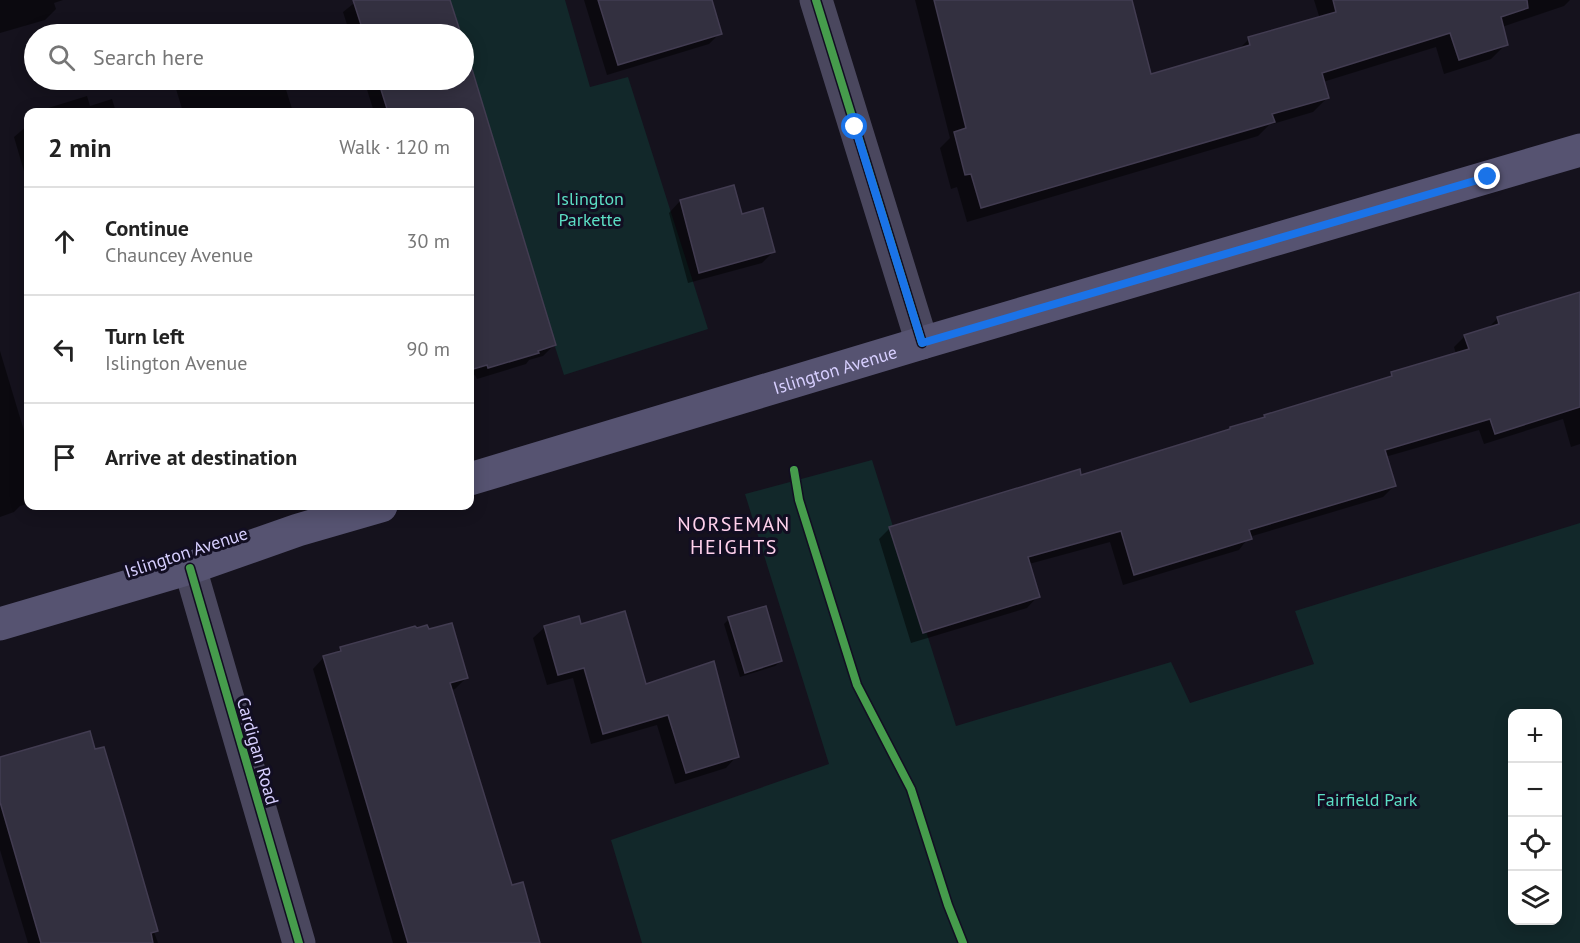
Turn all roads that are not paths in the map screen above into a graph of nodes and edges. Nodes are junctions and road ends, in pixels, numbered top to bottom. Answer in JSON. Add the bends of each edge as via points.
{"nodes":[{"id":1,"x":816,"y":0,"type":"edge"},
{"id":2,"x":1580,"y":150,"type":"edge"},
{"id":3,"x":922,"y":343,"type":"junction"},
{"id":4,"x":474,"y":478,"type":"edge"},
{"id":5,"x":367,"y":510,"type":"edge"},
{"id":6,"x":190,"y":568,"type":"junction"},
{"id":7,"x":0,"y":624,"type":"edge"},
{"id":8,"x":299,"y":943,"type":"edge"}],
"edges":[{"from":1,"to":3,"type":"street"},
{"from":2,"to":3,"type":"main road","name":"Islington Avenue"},
{"from":3,"to":4,"type":"main road","name":"Islington Avenue"},
{"from":5,"to":6,"type":"main road","name":"Islington Avenue"},
{"from":6,"to":7,"type":"main road","name":"Islington Avenue"},
{"from":6,"to":8,"type":"street","name":"Cardigan Road"}]}
